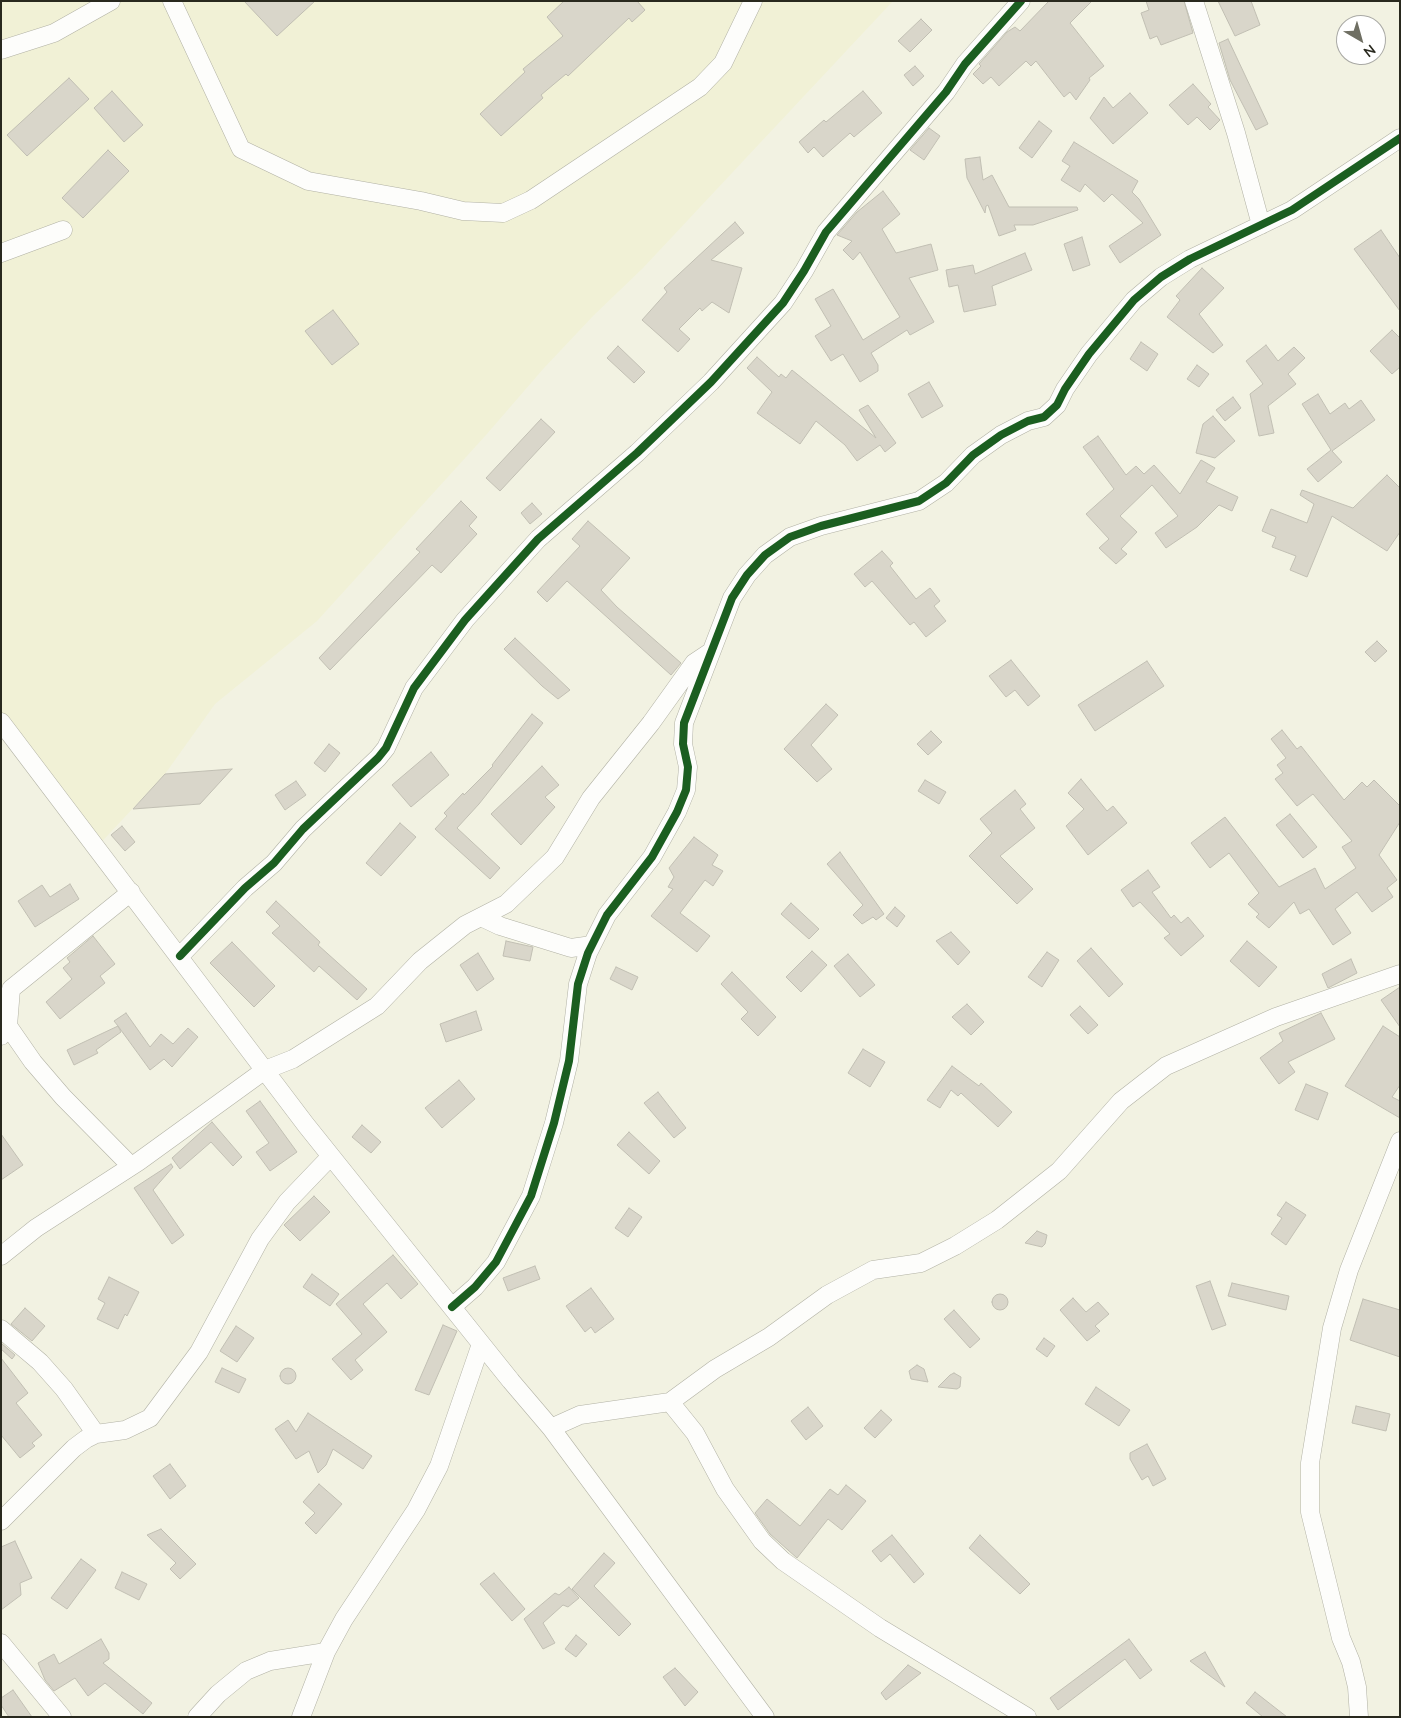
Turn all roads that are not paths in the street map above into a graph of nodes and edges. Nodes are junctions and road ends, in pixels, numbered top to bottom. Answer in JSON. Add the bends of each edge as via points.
{"nodes":[{"id":1,"x":111,"y":1,"type":"edge"},
{"id":2,"x":172,"y":1,"type":"edge"},
{"id":3,"x":753,"y":1,"type":"edge"},
{"id":4,"x":1021,"y":1,"type":"edge"},
{"id":5,"x":1194,"y":1,"type":"edge"},
{"id":6,"x":1,"y":50,"type":"edge"},
{"id":7,"x":1400,"y":138,"type":"edge"},
{"id":8,"x":1261,"y":225,"type":"junction"},
{"id":9,"x":63,"y":230,"type":"dead end"},
{"id":10,"x":1,"y":253,"type":"edge"},
{"id":11,"x":710,"y":653,"type":"junction"},
{"id":12,"x":4,"y":732,"type":"edge"},
{"id":13,"x":131,"y":892,"type":"junction"},
{"id":14,"x":481,"y":917,"type":"junction"},
{"id":15,"x":592,"y":945,"type":"junction"},
{"id":16,"x":180,"y":956,"type":"junction"},
{"id":17,"x":1400,"y":974,"type":"edge"},
{"id":18,"x":4,"y":1031,"type":"edge"},
{"id":19,"x":265,"y":1070,"type":"junction"},
{"id":20,"x":1400,"y":1141,"type":"edge"},
{"id":21,"x":331,"y":1156,"type":"junction"},
{"id":22,"x":131,"y":1166,"type":"junction"},
{"id":23,"x":1,"y":1256,"type":"edge"},
{"id":24,"x":452,"y":1307,"type":"junction"},
{"id":25,"x":1,"y":1329,"type":"edge"},
{"id":26,"x":481,"y":1344,"type":"junction"},
{"id":27,"x":670,"y":1402,"type":"junction"},
{"id":28,"x":551,"y":1428,"type":"junction"},
{"id":29,"x":96,"y":1434,"type":"junction"},
{"id":30,"x":1,"y":1521,"type":"edge"},
{"id":31,"x":1,"y":1643,"type":"edge"},
{"id":32,"x":326,"y":1652,"type":"junction"},
{"id":33,"x":62,"y":1717,"type":"edge"},
{"id":34,"x":198,"y":1717,"type":"edge"},
{"id":35,"x":301,"y":1717,"type":"edge"},
{"id":36,"x":765,"y":1717,"type":"edge"},
{"id":37,"x":1027,"y":1717,"type":"edge"},
{"id":38,"x":1360,"y":1717,"type":"edge"}],
"edges":[{"from":1,"to":6,"type":"street","via":[[54,33]]},
{"from":2,"to":3,"type":"street","via":[[241,149],[308,181],[463,211],[503,213],[531,200],[700,88],[723,63]]},
{"from":4,"to":16,"type":"street","via":[[826,232],[783,303],[684,408],[538,539],[464,620],[414,688],[386,748],[378,758],[303,829],[274,863],[245,888]]},
{"from":5,"to":8,"type":"street"},
{"from":7,"to":8,"type":"street","via":[[1292,210]]},
{"from":8,"to":11,"type":"street","via":[[1190,258],[1134,300],[1089,354],[1064,389],[1057,405],[1044,418],[1028,421],[1002,435],[973,455],[946,483],[919,501],[821,526],[790,538],[765,555],[732,598]]},
{"from":9,"to":10,"type":"street"},
{"from":11,"to":14,"type":"street","via":[[694,663],[652,723],[591,798],[555,857],[506,904]]},
{"from":11,"to":15,"type":"street","via":[[684,723],[683,744],[688,767],[686,790],[652,858],[607,915]]},
{"from":12,"to":13,"type":"street"},
{"from":13,"to":16,"type":"street"},
{"from":13,"to":18,"type":"street","via":[[11,989]]},
{"from":14,"to":15,"type":"street","via":[[571,948]]},
{"from":14,"to":19,"type":"street","via":[[465,925],[420,961],[377,1006],[293,1059]]},
{"from":15,"to":24,"type":"street","via":[[578,984],[569,1061],[554,1123],[531,1196],[496,1262]]},
{"from":16,"to":19,"type":"street"},
{"from":17,"to":27,"type":"street","via":[[1276,1017],[1166,1066],[1121,1101],[1059,1171],[997,1220],[921,1263],[873,1270],[827,1295]]},
{"from":18,"to":22,"type":"street","via":[[63,1098]]},
{"from":19,"to":21,"type":"street"},
{"from":19,"to":22,"type":"street"},
{"from":20,"to":38,"type":"street","via":[[1349,1270],[1332,1328],[1310,1463],[1310,1512],[1336,1620],[1357,1687]]},
{"from":21,"to":24,"type":"street"},
{"from":21,"to":29,"type":"street","via":[[287,1202],[260,1239],[199,1352],[150,1418],[125,1430]]},
{"from":22,"to":23,"type":"street","via":[[60,1211]]},
{"from":24,"to":26,"type":"street"},
{"from":25,"to":29,"type":"street","via":[[40,1362]]},
{"from":26,"to":28,"type":"street"},
{"from":26,"to":32,"type":"street","via":[[439,1466],[416,1510],[353,1604]]},
{"from":27,"to":28,"type":"street","via":[[580,1415]]},
{"from":27,"to":37,"type":"street","via":[[695,1432],[725,1490],[762,1541],[783,1561],[880,1628]]},
{"from":28,"to":36,"type":"street"},
{"from":29,"to":30,"type":"street","via":[[74,1448]]},
{"from":31,"to":33,"type":"street"},
{"from":32,"to":34,"type":"street","via":[[270,1661],[246,1671],[218,1694]]},
{"from":32,"to":35,"type":"street"}]}
